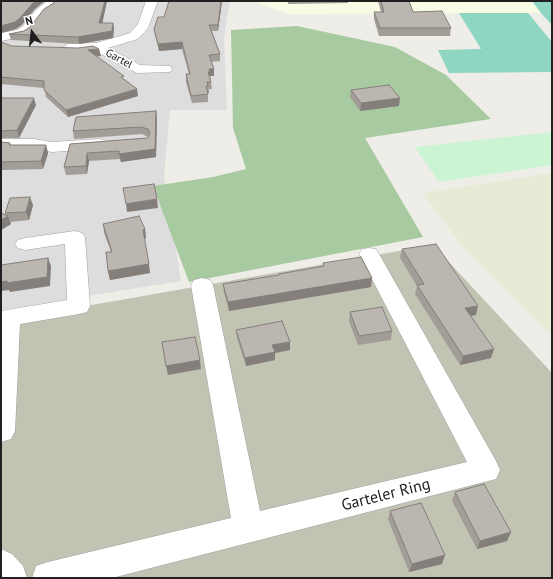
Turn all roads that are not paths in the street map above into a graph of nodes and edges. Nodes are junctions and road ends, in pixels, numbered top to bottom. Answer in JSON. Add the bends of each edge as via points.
{"nodes":[{"id":1,"x":53,"y":1,"type":"edge"},
{"id":2,"x":152,"y":1,"type":"edge"},
{"id":3,"x":1,"y":37,"type":"edge"},
{"id":4,"x":1,"y":43,"type":"edge"},
{"id":5,"x":14,"y":47,"type":"edge"},
{"id":6,"x":57,"y":48,"type":"edge"},
{"id":7,"x":97,"y":48,"type":"junction"},
{"id":8,"x":165,"y":69,"type":"dead end"},
{"id":9,"x":113,"y":143,"type":"edge"},
{"id":10,"x":1,"y":144,"type":"edge"},
{"id":11,"x":25,"y":244,"type":"dead end"},
{"id":12,"x":369,"y":254,"type":"dead end"},
{"id":13,"x":202,"y":285,"type":"dead end"},
{"id":14,"x":5,"y":319,"type":"edge"},
{"id":15,"x":1,"y":431,"type":"edge"},
{"id":16,"x":248,"y":529,"type":"junction"},
{"id":17,"x":1,"y":565,"type":"edge"},
{"id":18,"x":11,"y":578,"type":"edge"},
{"id":19,"x":48,"y":578,"type":"edge"}],
"edges":[{"from":1,"to":3,"type":"street","via":[[40,12],[27,29],[21,33]]},
{"from":2,"to":7,"type":"street","via":[[144,25],[134,36]]},
{"from":4,"to":5,"type":"street"},
{"from":6,"to":7,"type":"street"},
{"from":7,"to":8,"type":"street","name":"Gartel","via":[[137,69]]},
{"from":9,"to":10,"type":"street","via":[[52,147],[39,139]]},
{"from":11,"to":14,"type":"street","via":[[75,237],[78,306]]},
{"from":12,"to":16,"type":"street","name":"Garteler Ring","via":[[486,470]]},
{"from":13,"to":16,"type":"street"},
{"from":14,"to":15,"type":"street"},
{"from":16,"to":19,"type":"street","name":"Garteler Ring"},
{"from":17,"to":18,"type":"street"}]}
